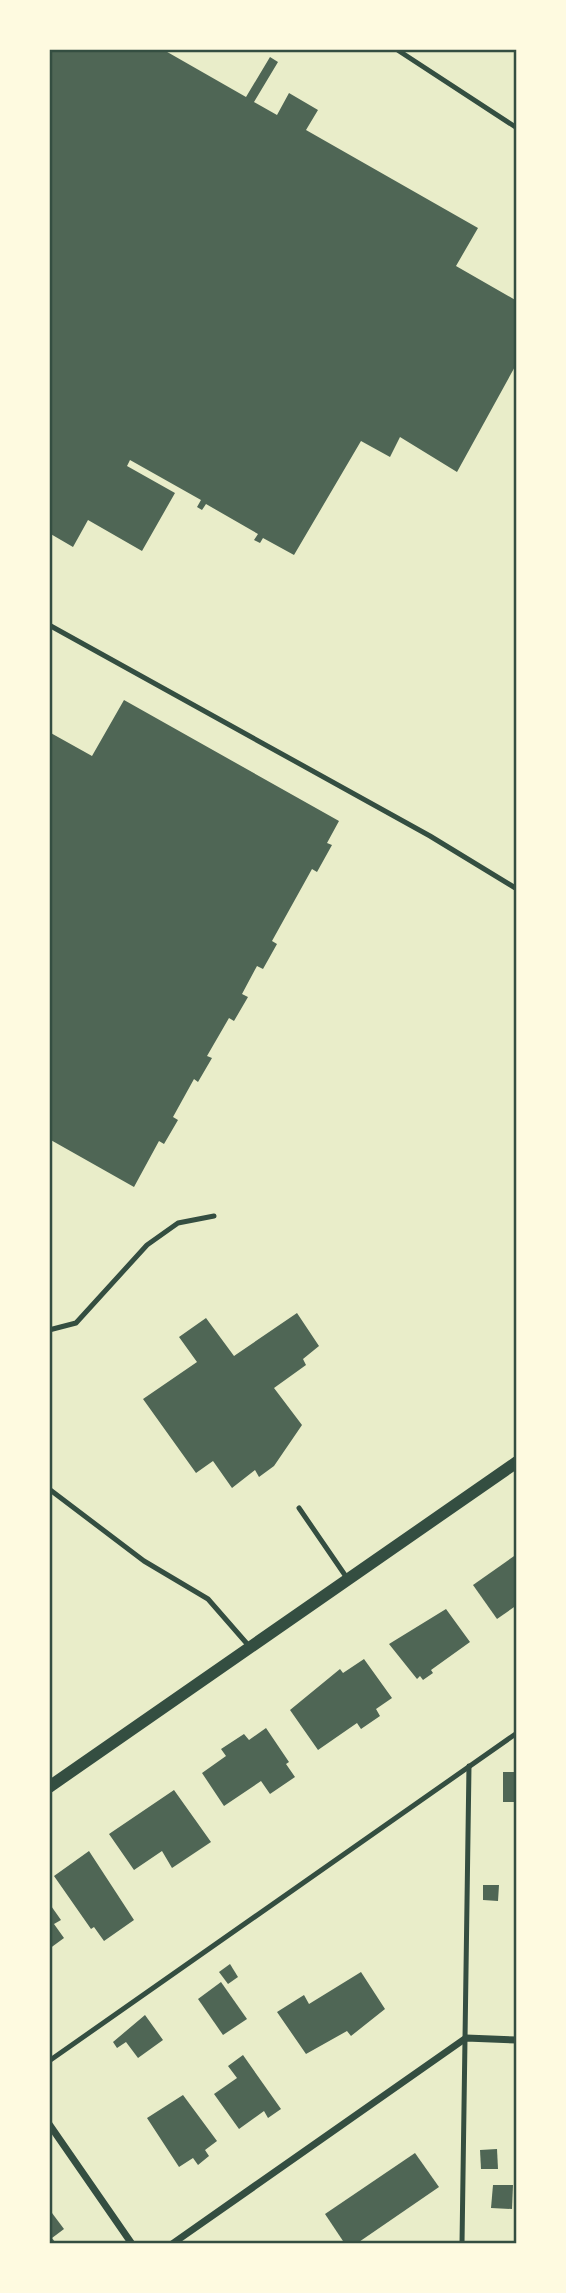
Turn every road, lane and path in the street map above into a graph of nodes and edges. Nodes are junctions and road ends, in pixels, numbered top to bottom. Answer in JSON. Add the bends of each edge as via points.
{"nodes":[{"id":1,"x":396,"y":49,"type":"edge"},
{"id":2,"x":517,"y":128,"type":"edge"},
{"id":3,"x":49,"y":625,"type":"edge"},
{"id":4,"x":517,"y":889,"type":"edge"},
{"id":5,"x":214,"y":1216,"type":"dead end"},
{"id":6,"x":49,"y":1330,"type":"edge"},
{"id":7,"x":517,"y":1462,"type":"edge"},
{"id":8,"x":49,"y":1489,"type":"edge"},
{"id":9,"x":299,"y":1508,"type":"dead end"},
{"id":10,"x":347,"y":1578,"type":"junction"},
{"id":11,"x":249,"y":1646,"type":"junction"},
{"id":12,"x":517,"y":1732,"type":"edge"},
{"id":13,"x":469,"y":1766,"type":"junction"},
{"id":14,"x":49,"y":1787,"type":"edge"},
{"id":15,"x":466,"y":2038,"type":"junction"},
{"id":16,"x":517,"y":2040,"type":"edge"},
{"id":17,"x":49,"y":2061,"type":"edge"},
{"id":18,"x":49,"y":2124,"type":"edge"},
{"id":19,"x":132,"y":2244,"type":"edge"},
{"id":20,"x":172,"y":2244,"type":"edge"},
{"id":21,"x":463,"y":2244,"type":"edge"}],
"edges":[{"from":1,"to":2,"type":"lane"},
{"from":3,"to":4,"type":"lane"},
{"from":5,"to":6,"type":"lane","via":[[178,1223],[147,1245],[76,1323]]},
{"from":7,"to":10,"type":"street"},
{"from":8,"to":11,"type":"lane","via":[[144,1561],[208,1599]]},
{"from":9,"to":10,"type":"lane"},
{"from":10,"to":11,"type":"street"},
{"from":11,"to":14,"type":"street"},
{"from":12,"to":13,"type":"lane"},
{"from":13,"to":15,"type":"lane"},
{"from":13,"to":17,"type":"lane"},
{"from":15,"to":16,"type":"street"},
{"from":15,"to":20,"type":"street"},
{"from":15,"to":21,"type":"lane"},
{"from":18,"to":19,"type":"street"}]}
